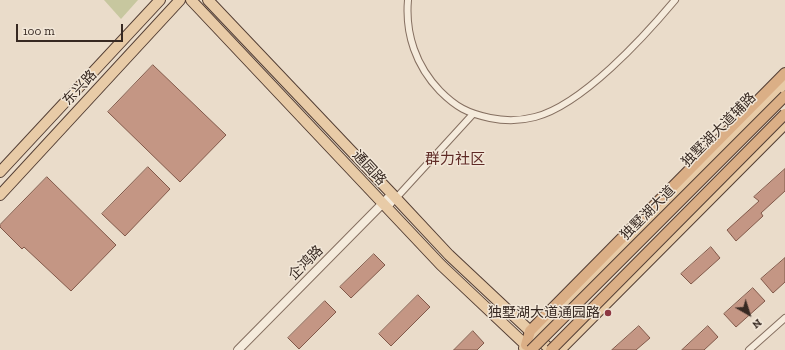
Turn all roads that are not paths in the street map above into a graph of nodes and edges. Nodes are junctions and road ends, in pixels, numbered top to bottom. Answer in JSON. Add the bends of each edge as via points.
{"nodes":[{"id":1,"x":160,"y":0,"type":"edge"},
{"id":2,"x":180,"y":0,"type":"edge"},
{"id":3,"x":191,"y":0,"type":"edge"},
{"id":4,"x":208,"y":0,"type":"edge"},
{"id":5,"x":408,"y":0,"type":"edge"},
{"id":6,"x":675,"y":0,"type":"edge"},
{"id":7,"x":785,"y":73,"type":"edge"},
{"id":8,"x":785,"y":83,"type":"edge"},
{"id":9,"x":785,"y":96,"type":"edge"},
{"id":10,"x":473,"y":114,"type":"junction"},
{"id":11,"x":785,"y":114,"type":"edge"},
{"id":12,"x":785,"y":124,"type":"edge"},
{"id":13,"x":0,"y":172,"type":"edge"},
{"id":14,"x":0,"y":195,"type":"edge"},
{"id":15,"x":395,"y":196,"type":"junction"},
{"id":16,"x":385,"y":206,"type":"junction"},
{"id":17,"x":638,"y":232,"type":"junction"},
{"id":18,"x":619,"y":241,"type":"junction"},
{"id":19,"x":612,"y":259,"type":"junction"},
{"id":20,"x":785,"y":318,"type":"edge"},
{"id":21,"x":533,"y":333,"type":"junction"},
{"id":22,"x":546,"y":348,"type":"edge"},
{"id":23,"x":528,"y":349,"type":"edge"},
{"id":24,"x":238,"y":350,"type":"edge"},
{"id":25,"x":560,"y":350,"type":"edge"},
{"id":26,"x":749,"y":350,"type":"edge"}],
"edges":[{"from":1,"to":13,"type":"main road","name":"东兴路"},
{"from":2,"to":14,"type":"main road","name":"东兴路"},
{"from":3,"to":16,"type":"main road","name":"通园路"},
{"from":4,"to":15,"type":"main road","name":"通园路"},
{"from":5,"to":10,"type":"street","via":[[411,44],[423,69],[451,102]]},
{"from":6,"to":10,"type":"street","via":[[608,70],[555,109],[536,117],[516,120]]},
{"from":7,"to":18,"type":"highway"},
{"from":8,"to":17,"type":"main road","name":"独墅湖大道辅路"},
{"from":9,"to":23,"type":"highway","name":"独墅湖大道","bridge":true},
{"from":10,"to":15,"type":"street"},
{"from":11,"to":22,"type":"highway","name":"独墅湖大道","bridge":true},
{"from":12,"to":25,"type":"main road"},
{"from":15,"to":16,"type":"street","name":"企鸿路"},
{"from":15,"to":21,"type":"main road","name":"通园路","via":[[449,255]]},
{"from":16,"to":23,"type":"main road","name":"通园路"},
{"from":16,"to":24,"type":"street","name":"企鸿路"},
{"from":17,"to":19,"type":"main road","name":"独墅湖大道辅路"},
{"from":17,"to":22,"type":"main road","via":[[633,254]]},
{"from":18,"to":19,"type":"highway"},
{"from":18,"to":21,"type":"highway"},
{"from":19,"to":21,"type":"main road","name":"独墅湖大道辅路"},
{"from":20,"to":26,"type":"street"},
{"from":21,"to":22,"type":"main road","name":"通园路"},
{"from":21,"to":23,"type":"highway"}]}
